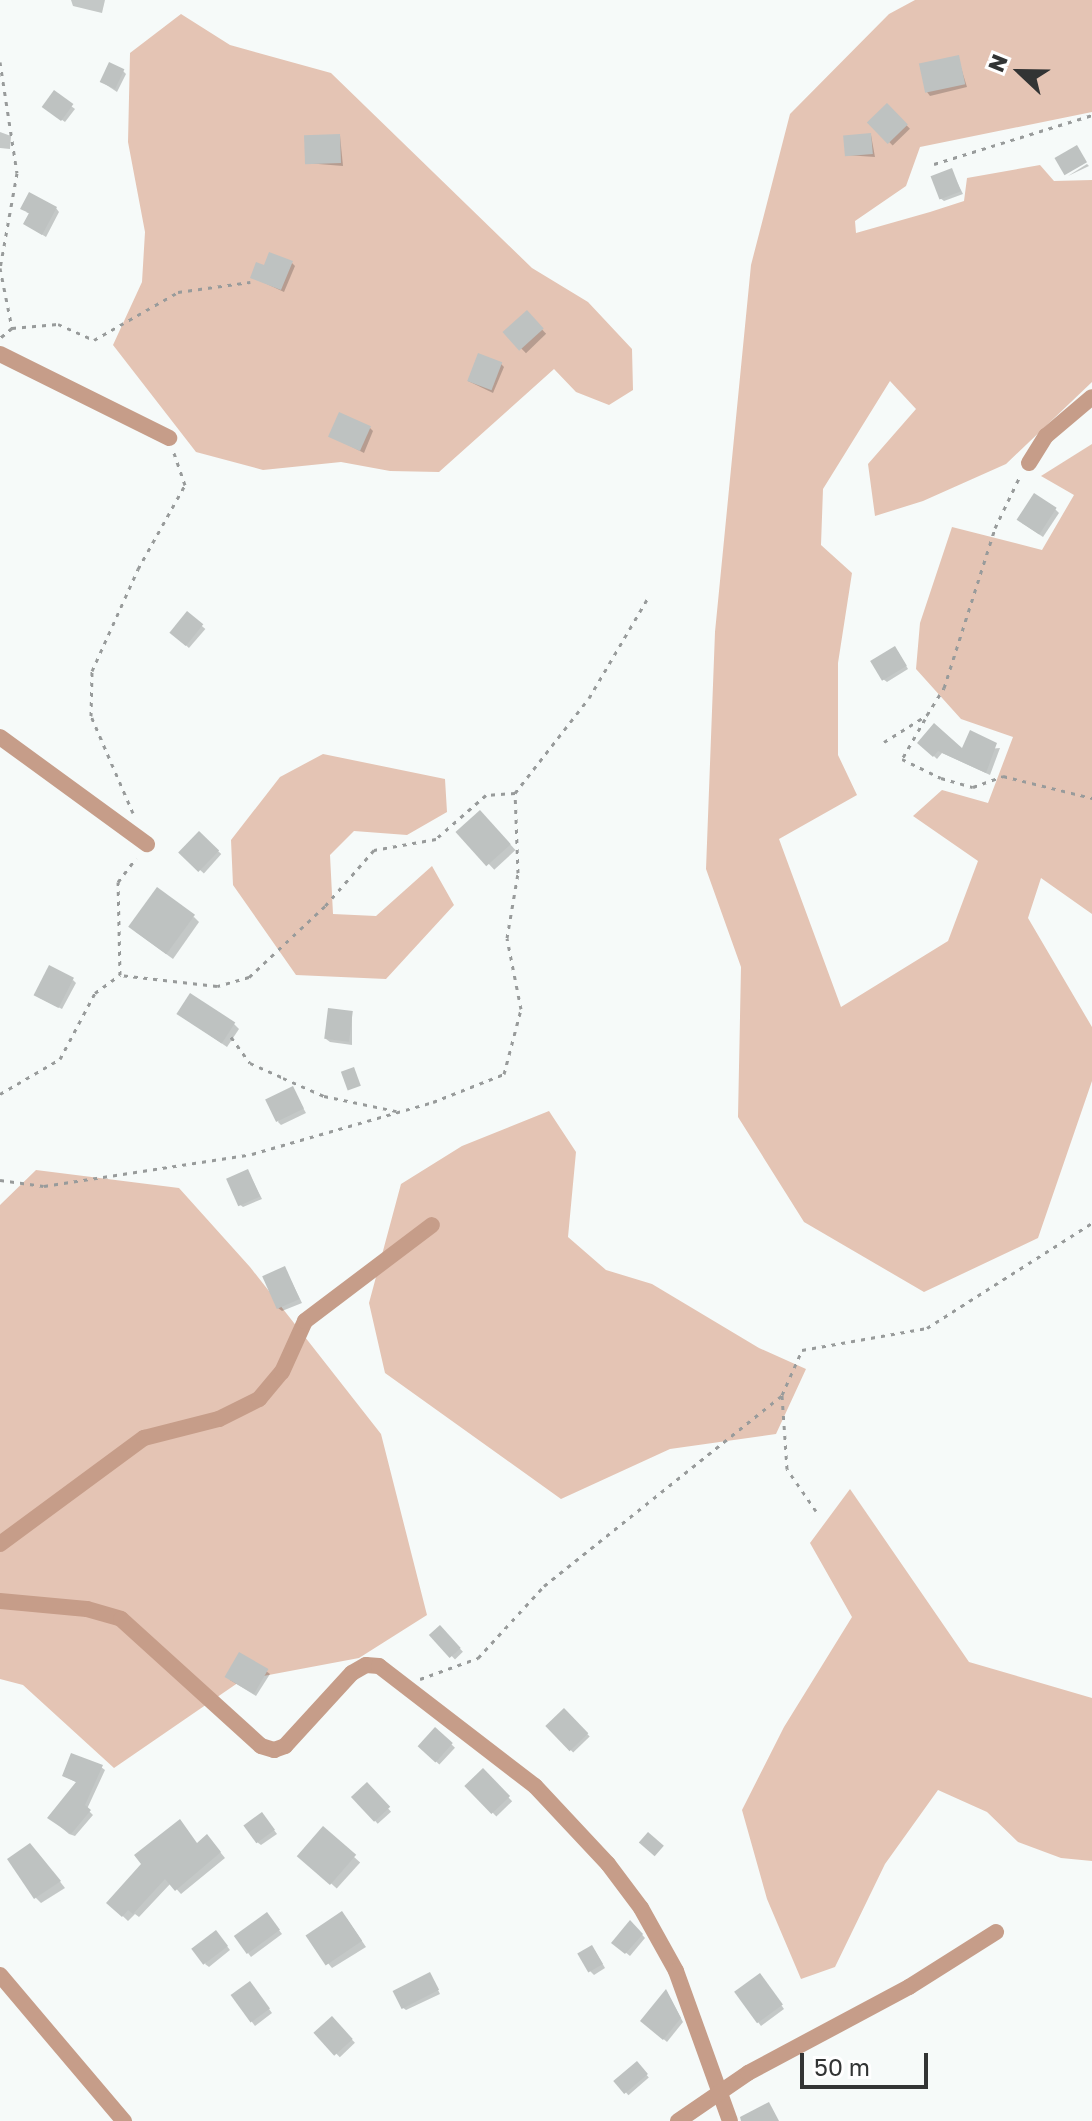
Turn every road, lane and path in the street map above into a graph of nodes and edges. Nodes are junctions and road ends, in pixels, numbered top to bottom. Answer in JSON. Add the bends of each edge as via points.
{"nodes":[{"id":1,"x":0,"y":62,"type":"edge"},
{"id":2,"x":1092,"y":115,"type":"edge"},
{"id":3,"x":934,"y":164,"type":"dead end"},
{"id":4,"x":250,"y":282,"type":"dead end"},
{"id":5,"x":12,"y":328,"type":"junction"},
{"id":6,"x":0,"y":338,"type":"edge"},
{"id":7,"x":0,"y":354,"type":"edge"},
{"id":8,"x":1092,"y":397,"type":"edge"},
{"id":9,"x":169,"y":438,"type":"joint"},
{"id":10,"x":1029,"y":463,"type":"joint"},
{"id":11,"x":649,"y":596,"type":"dead end"},
{"id":12,"x":927,"y":715,"type":"junction"},
{"id":13,"x":0,"y":737,"type":"edge"},
{"id":14,"x":884,"y":742,"type":"dead end"},
{"id":15,"x":515,"y":793,"type":"junction"},
{"id":16,"x":1092,"y":798,"type":"edge"},
{"id":17,"x":134,"y":816,"type":"dead end"},
{"id":18,"x":147,"y":844,"type":"joint"},
{"id":19,"x":120,"y":975,"type":"junction"},
{"id":20,"x":231,"y":1037,"type":"dead end"},
{"id":21,"x":0,"y":1094,"type":"edge"},
{"id":22,"x":400,"y":1112,"type":"junction"},
{"id":23,"x":0,"y":1180,"type":"edge"},
{"id":24,"x":1092,"y":1223,"type":"edge"},
{"id":25,"x":432,"y":1225,"type":"dead end"},
{"id":26,"x":782,"y":1395,"type":"junction"},
{"id":27,"x":816,"y":1511,"type":"dead end"},
{"id":28,"x":0,"y":1544,"type":"edge"},
{"id":29,"x":0,"y":1601,"type":"edge"},
{"id":30,"x":401,"y":1686,"type":"junction"},
{"id":31,"x":996,"y":1932,"type":"dead end"},
{"id":32,"x":0,"y":1975,"type":"edge"},
{"id":33,"x":720,"y":2094,"type":"junction"},
{"id":34,"x":124,"y":2121,"type":"edge"},
{"id":35,"x":678,"y":2121,"type":"edge"},
{"id":36,"x":730,"y":2121,"type":"edge"}],
"edges":[{"from":1,"to":5,"type":"path","via":[[17,173],[0,268]]},
{"from":2,"to":3,"type":"path"},
{"from":4,"to":5,"type":"path","via":[[178,292],[94,340],[58,324]]},
{"from":5,"to":6,"type":"path"},
{"from":7,"to":9,"type":"street"},
{"from":8,"to":10,"type":"street","via":[[1046,436]]},
{"from":9,"to":17,"type":"path","via":[[185,485],[132,580],[92,671],[91,716]]},
{"from":10,"to":12,"type":"path","via":[[1006,498],[944,688]]},
{"from":11,"to":15,"type":"path","via":[[589,698]]},
{"from":12,"to":14,"type":"path"},
{"from":12,"to":16,"type":"path","via":[[902,759],[973,787],[1003,776]]},
{"from":13,"to":18,"type":"street"},
{"from":15,"to":19,"type":"path","via":[[486,795],[436,839],[374,850],[325,906],[249,977],[217,986]]},
{"from":15,"to":22,"type":"path","via":[[518,873],[507,938],[521,1009],[504,1074]]},
{"from":18,"to":19,"type":"path","via":[[118,882]]},
{"from":19,"to":21,"type":"path","via":[[95,993],[60,1059]]},
{"from":20,"to":22,"type":"path","via":[[250,1063],[283,1078],[324,1096]]},
{"from":22,"to":23,"type":"path","via":[[252,1154],[44,1186]]},
{"from":24,"to":26,"type":"path","via":[[927,1328],[802,1350]]},
{"from":25,"to":28,"type":"street","via":[[305,1321],[282,1372],[259,1399],[219,1419],[144,1438]]},
{"from":26,"to":27,"type":"path","via":[[787,1469]]},
{"from":26,"to":30,"type":"path","via":[[544,1586],[478,1658]]},
{"from":29,"to":30,"type":"street","via":[[87,1609],[121,1619],[261,1746],[274,1750],[285,1746],[352,1673],[366,1665],[379,1666]]},
{"from":30,"to":33,"type":"street","via":[[535,1786],[608,1864],[641,1908],[676,1971]]},
{"from":31,"to":33,"type":"street"},
{"from":32,"to":34,"type":"street"},
{"from":33,"to":35,"type":"street"},
{"from":33,"to":36,"type":"street"}]}
